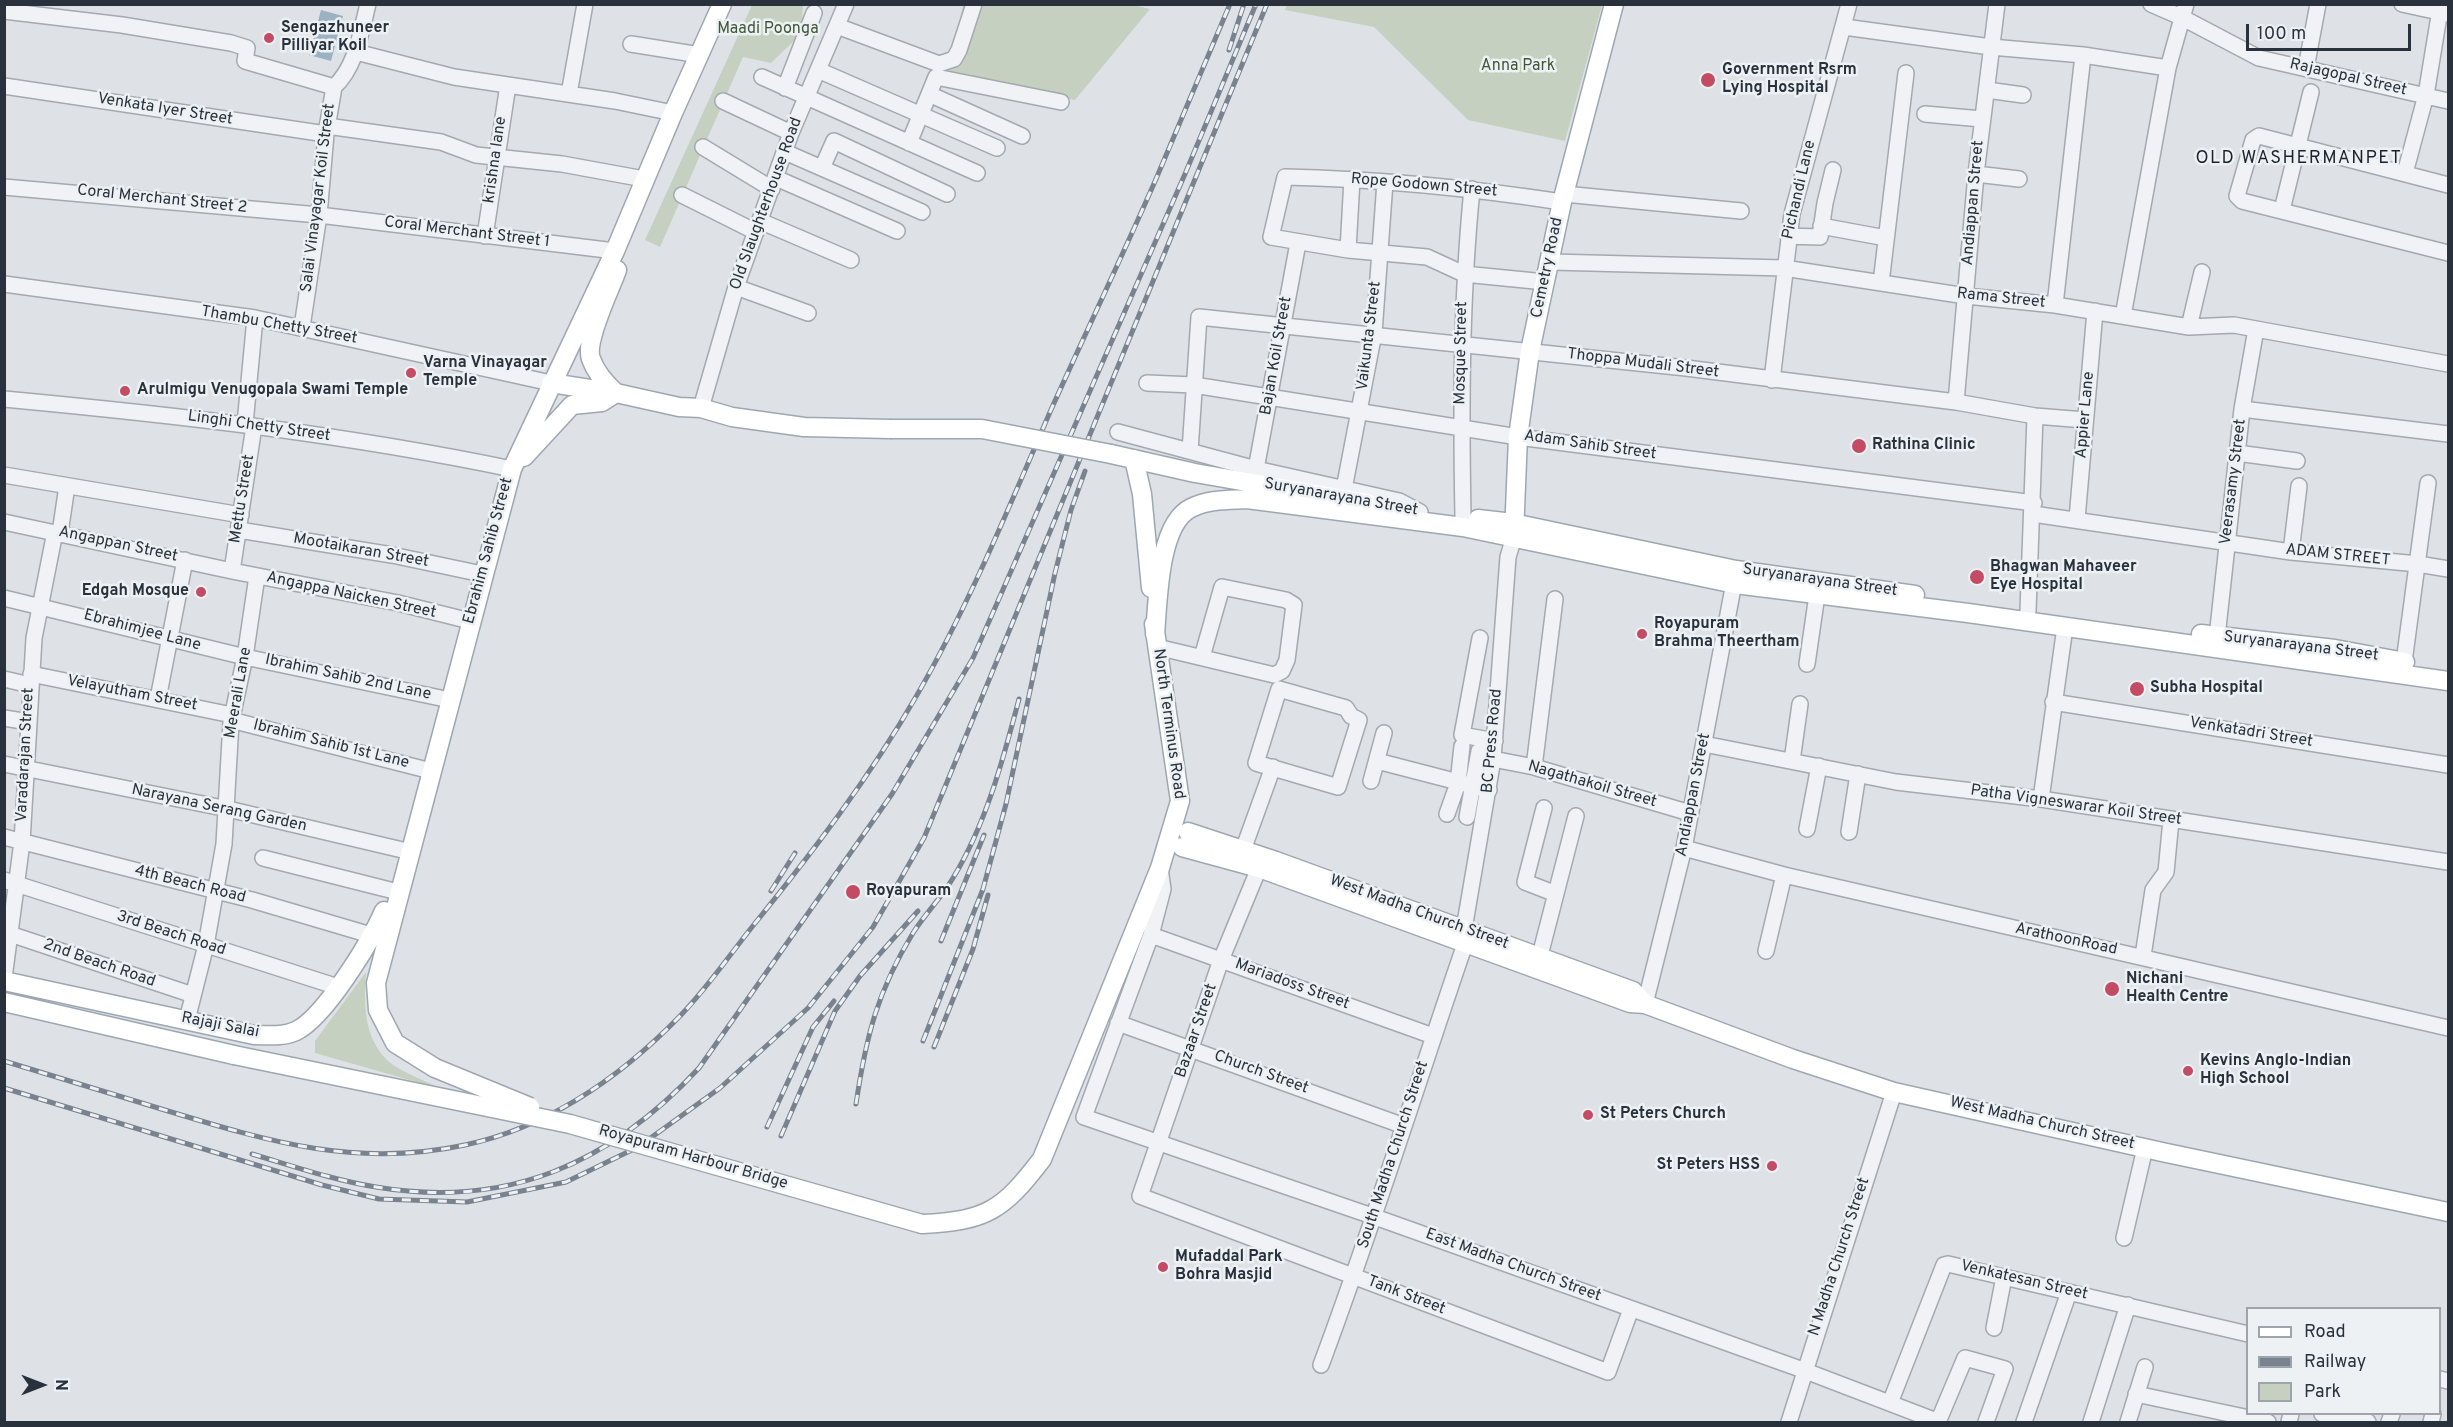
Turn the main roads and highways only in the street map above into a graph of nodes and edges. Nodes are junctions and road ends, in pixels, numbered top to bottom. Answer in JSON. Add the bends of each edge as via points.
{"nodes":[{"id":1,"x":723,"y":4,"type":"edge"},
{"id":2,"x":733,"y":4,"type":"edge"},
{"id":3,"x":1614,"y":4,"type":"edge"},
{"id":4,"x":581,"y":342,"type":"junction"},
{"id":5,"x":551,"y":383,"type":"junction"},
{"id":6,"x":616,"y":393,"type":"junction"},
{"id":7,"x":1134,"y":459,"type":"junction"},
{"id":8,"x":512,"y":469,"type":"junction"},
{"id":9,"x":1514,"y":530,"type":"junction"},
{"id":10,"x":1735,"y":577,"type":"junction"},
{"id":11,"x":1156,"y":641,"type":"junction"},
{"id":12,"x":2448,"y":669,"type":"edge"},
{"id":13,"x":2448,"y":681,"type":"edge"},
{"id":14,"x":1180,"y":801,"type":"junction"},
{"id":15,"x":1185,"y":839,"type":"junction"},
{"id":16,"x":411,"y":852,"type":"junction"},
{"id":17,"x":1160,"y":868,"type":"junction"},
{"id":18,"x":1465,"y":936,"type":"junction"},
{"id":19,"x":4,"y":979,"type":"edge"},
{"id":20,"x":4,"y":1002,"type":"edge"},
{"id":21,"x":234,"y":1055,"type":"joint"},
{"id":22,"x":1074,"y":1078,"type":"joint"},
{"id":23,"x":570,"y":1124,"type":"junction"},
{"id":24,"x":2448,"y":1212,"type":"edge"}],
"edges":[{"from":1,"to":4,"type":"main road","name":"Ebrahim Sahib Street","via":[[644,179]]},
{"from":2,"to":4,"type":"main road","name":"Ebrahim Sahib Street"},
{"from":3,"to":9,"type":"main road","name":"Cemetry Road","via":[[1563,198],[1530,351],[1518,437]]},
{"from":4,"to":5,"type":"main road","name":"Ebrahim Sahib Street"},
{"from":4,"to":6,"type":"main road","via":[[604,382]]},
{"from":5,"to":6,"type":"main road","name":"Suryanarayana Street"},
{"from":5,"to":8,"type":"main road","name":"Ebrahim Sahib Street"},
{"from":6,"to":7,"type":"main road","name":"Suryanarayana Street","bridge":true,"via":[[804,427],[982,429]]},
{"from":6,"to":8,"type":"main road","via":[[602,402],[572,405]]},
{"from":7,"to":9,"type":"main road","name":"Suryanarayana Street"},
{"from":7,"to":11,"type":"main road","name":"North Terminus Road","via":[[1142,494]]},
{"from":8,"to":16,"type":"main road","name":"Ebrahim Sahib Street"},
{"from":9,"to":10,"type":"main road","name":"Suryanarayana Street"},
{"from":9,"to":11,"type":"main road","name":"Suryanarayana Street","via":[[1247,498],[1215,500],[1190,508],[1176,522],[1160,572]]},
{"from":10,"to":12,"type":"main road","name":"Suryanarayana Street","via":[[2335,649]]},
{"from":10,"to":13,"type":"main road","name":"Suryanarayana Street","via":[[1816,596]]},
{"from":11,"to":14,"type":"main road","name":"North Terminus Road"},
{"from":14,"to":15,"type":"main road"},
{"from":14,"to":17,"type":"main road","name":"North Terminus Road"},
{"from":15,"to":17,"type":"main road"},
{"from":15,"to":18,"type":"main road","name":"West Madha Church Street","via":[[1259,868]]},
{"from":15,"to":18,"type":"main road","name":"West Madha Church Street","via":[[1238,848]]},
{"from":16,"to":19,"type":"main road","name":"Rajaji Salai","via":[[374,936],[322,1008],[297,1031],[254,1035]]},
{"from":16,"to":23,"type":"main road","name":"Ebrahim Sahib Street","bridge":true,"via":[[376,983],[378,1010],[395,1043],[435,1068]]},
{"from":17,"to":22,"type":"main road","name":"North Terminus Road"},
{"from":18,"to":24,"type":"main road","name":"West Madha Church Street","via":[[1607,988],[1630,1003],[1645,1004],[1894,1092]]},
{"from":20,"to":21,"type":"main road","name":"Rajaji Salai"},
{"from":21,"to":23,"type":"main road","name":"Royapuram Harbour Bridge","bridge":true},
{"from":22,"to":23,"type":"main road","name":"Royapuram Harbour Bridge","bridge":true,"via":[[1042,1159],[1016,1193],[988,1213],[952,1223],[922,1224]]}]}
